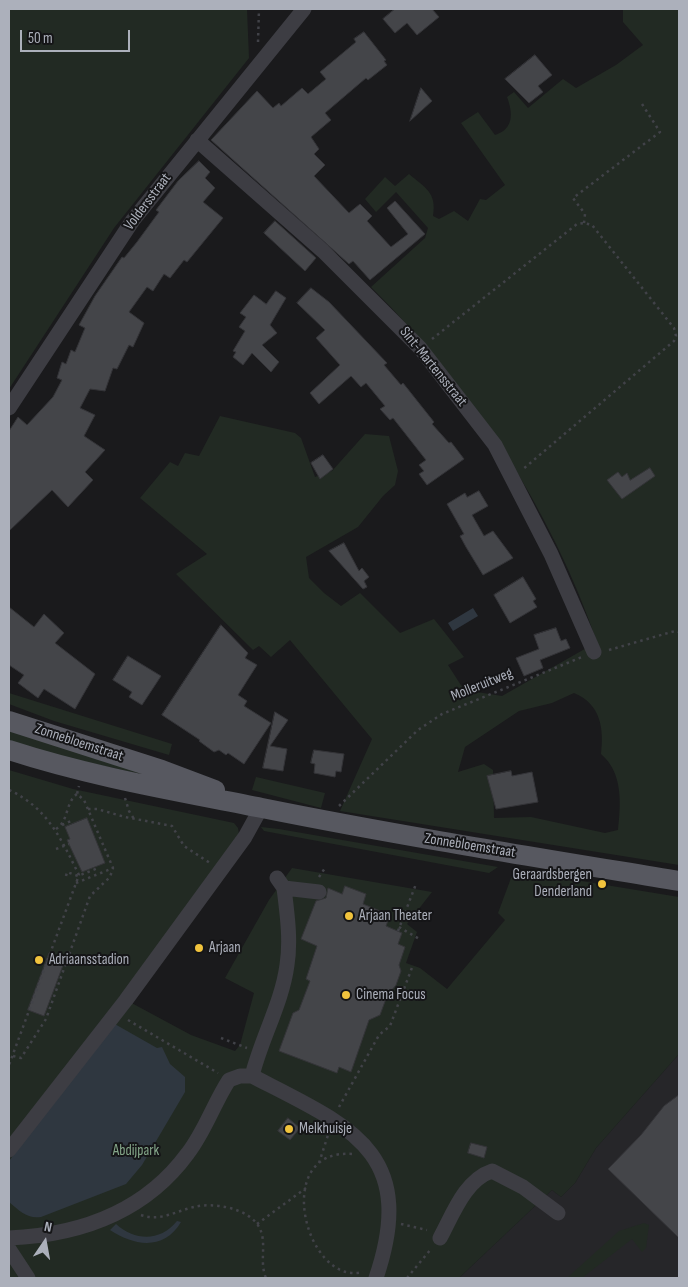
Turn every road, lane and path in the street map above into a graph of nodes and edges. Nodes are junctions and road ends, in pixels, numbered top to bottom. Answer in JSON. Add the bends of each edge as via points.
{"nodes":[{"id":1,"x":259,"y":9,"type":"edge"},
{"id":2,"x":304,"y":9,"type":"edge"},
{"id":3,"x":258,"y":65,"type":"junction"},
{"id":4,"x":642,"y":104,"type":"dead end"},
{"id":5,"x":197,"y":140,"type":"junction"},
{"id":6,"x":584,"y":223,"type":"junction"},
{"id":7,"x":420,"y":348,"type":"junction"},
{"id":8,"x":9,"y":408,"type":"edge"},
{"id":9,"x":512,"y":476,"type":"junction"},
{"id":10,"x":679,"y":632,"type":"edge"},
{"id":11,"x":594,"y":652,"type":"junction"},
{"id":12,"x":9,"y":721,"type":"edge"},
{"id":13,"x":9,"y":750,"type":"edge"},
{"id":14,"x":164,"y":771,"type":"junction"},
{"id":15,"x":80,"y":784,"type":"dead end"},
{"id":16,"x":155,"y":789,"type":"junction"},
{"id":17,"x":9,"y":790,"type":"edge"},
{"id":18,"x":77,"y":794,"type":"junction"},
{"id":19,"x":124,"y":794,"type":"dead end"},
{"id":20,"x":262,"y":808,"type":"junction"},
{"id":21,"x":88,"y":809,"type":"junction"},
{"id":22,"x":134,"y":819,"type":"junction"},
{"id":23,"x":332,"y":823,"type":"junction"},
{"id":24,"x":72,"y":824,"type":"dead end"},
{"id":25,"x":62,"y":825,"type":"junction"},
{"id":26,"x":56,"y":829,"type":"junction"},
{"id":27,"x":69,"y":844,"type":"dead end"},
{"id":28,"x":64,"y":846,"type":"junction"},
{"id":29,"x":56,"y":849,"type":"dead end"},
{"id":30,"x":98,"y":868,"type":"dead end"},
{"id":31,"x":113,"y":868,"type":"junction"},
{"id":32,"x":221,"y":869,"type":"junction"},
{"id":33,"x":66,"y":876,"type":"dead end"},
{"id":34,"x":78,"y":876,"type":"junction"},
{"id":35,"x":679,"y":881,"type":"edge"},
{"id":36,"x":76,"y":883,"type":"junction"},
{"id":37,"x":416,"y":884,"type":"dead end"},
{"id":38,"x":319,"y":892,"type":"dead end"},
{"id":39,"x":400,"y":927,"type":"junction"},
{"id":40,"x":398,"y":931,"type":"dead end"},
{"id":41,"x":421,"y":940,"type":"dead end"},
{"id":42,"x":413,"y":965,"type":"dead end"},
{"id":43,"x":116,"y":1012,"type":"junction"},
{"id":44,"x":221,"y":1038,"type":"dead end"},
{"id":45,"x":258,"y":1052,"type":"junction"},
{"id":46,"x":12,"y":1055,"type":"junction"},
{"id":47,"x":9,"y":1065,"type":"edge"},
{"id":48,"x":252,"y":1076,"type":"junction"},
{"id":49,"x":229,"y":1080,"type":"junction"},
{"id":50,"x":333,"y":1118,"type":"junction"},
{"id":51,"x":9,"y":1150,"type":"edge"},
{"id":52,"x":373,"y":1157,"type":"junction"},
{"id":53,"x":319,"y":1163,"type":"junction"},
{"id":54,"x":306,"y":1188,"type":"junction"},
{"id":55,"x":131,"y":1206,"type":"junction"},
{"id":56,"x":558,"y":1213,"type":"dead end"},
{"id":57,"x":389,"y":1222,"type":"junction"},
{"id":58,"x":257,"y":1224,"type":"junction"},
{"id":59,"x":9,"y":1238,"type":"edge"},
{"id":60,"x":440,"y":1238,"type":"junction"},
{"id":61,"x":9,"y":1249,"type":"edge"},
{"id":62,"x":384,"y":1249,"type":"junction"},
{"id":63,"x":324,"y":1264,"type":"dead end"},
{"id":64,"x":331,"y":1270,"type":"dead end"},
{"id":65,"x":28,"y":1278,"type":"edge"},
{"id":66,"x":266,"y":1278,"type":"edge"},
{"id":67,"x":376,"y":1278,"type":"edge"},
{"id":68,"x":407,"y":1278,"type":"edge"}],
"edges":[{"from":1,"to":3,"type":"path"},
{"from":2,"to":3,"type":"street","name":"Voldersstraat"},
{"from":3,"to":5,"type":"street","name":"Voldersstraat"},
{"from":4,"to":6,"type":"path","via":[[660,132],[573,198],[585,214]]},
{"from":5,"to":7,"type":"street","name":"Sint-Martensstraat","via":[[323,251]]},
{"from":5,"to":8,"type":"street","name":"Voldersstraat","via":[[133,220]]},
{"from":6,"to":7,"type":"path","via":[[577,224]]},
{"from":6,"to":9,"type":"path","via":[[592,226],[674,328],[676,336],[529,466]]},
{"from":7,"to":9,"type":"street","name":"Sint-Martensstraat","via":[[495,445]]},
{"from":9,"to":11,"type":"street","name":"Sint-Martensstraat"},
{"from":10,"to":11,"type":"path","name":"Molleruitweg"},
{"from":11,"to":23,"type":"path","name":"Molleruitweg","via":[[434,719],[418,730],[336,810]]},
{"from":12,"to":14,"type":"main road","name":"Zonnebloemstraat"},
{"from":13,"to":16,"type":"main road","name":"Zonnebloemstraat"},
{"from":14,"to":16,"type":"main road","via":[[171,778],[170,784],[165,789]]},
{"from":14,"to":20,"type":"main road","name":"Zonnebloemstraat"},
{"from":15,"to":18,"type":"path"},
{"from":16,"to":20,"type":"main road","name":"Zonnebloemstraat"},
{"from":17,"to":26,"type":"path","via":[[38,808]]},
{"from":18,"to":21,"type":"path"},
{"from":18,"to":25,"type":"path","via":[[72,798]]},
{"from":19,"to":22,"type":"path"},
{"from":20,"to":23,"type":"main road","name":"Zonnebloemstraat"},
{"from":20,"to":32,"type":"street"},
{"from":21,"to":22,"type":"path"},
{"from":21,"to":31,"type":"path"},
{"from":22,"to":32,"type":"path","via":[[172,826],[184,846]]},
{"from":23,"to":35,"type":"main road","name":"Zonnebloemstraat"},
{"from":24,"to":25,"type":"path","via":[[71,821]]},
{"from":25,"to":26,"type":"path"},
{"from":26,"to":28,"type":"path"},
{"from":27,"to":28,"type":"path"},
{"from":28,"to":29,"type":"path"},
{"from":28,"to":34,"type":"path","via":[[73,859]]},
{"from":30,"to":34,"type":"path"},
{"from":31,"to":36,"type":"path"},
{"from":31,"to":46,"type":"path","via":[[110,877],[90,896],[42,1027],[21,1058]]},
{"from":32,"to":43,"type":"street"},
{"from":33,"to":34,"type":"path","via":[[67,872]]},
{"from":34,"to":36,"type":"path"},
{"from":36,"to":46,"type":"path"},
{"from":37,"to":39,"type":"path"},
{"from":38,"to":45,"type":"street","via":[[281,883],[287,918],[287,964],[282,988]]},
{"from":39,"to":40,"type":"path"},
{"from":39,"to":41,"type":"path"},
{"from":42,"to":50,"type":"path","via":[[390,1026],[380,1035]]},
{"from":43,"to":49,"type":"path"},
{"from":43,"to":51,"type":"street"},
{"from":44,"to":45,"type":"path"},
{"from":45,"to":48,"type":"street"},
{"from":46,"to":47,"type":"path"},
{"from":48,"to":49,"type":"street"},
{"from":48,"to":50,"type":"street"},
{"from":49,"to":55,"type":"street","via":[[189,1152],[163,1182]]},
{"from":50,"to":52,"type":"street"},
{"from":50,"to":53,"type":"path"},
{"from":52,"to":53,"type":"path","via":[[340,1153]]},
{"from":52,"to":57,"type":"street","via":[[388,1187]]},
{"from":53,"to":54,"type":"path"},
{"from":54,"to":58,"type":"path"},
{"from":54,"to":63,"type":"path","via":[[304,1222]]},
{"from":55,"to":58,"type":"path","via":[[137,1213],[156,1218],[192,1207],[216,1206],[244,1214]]},
{"from":55,"to":59,"type":"street","via":[[62,1233]]},
{"from":56,"to":60,"type":"street","via":[[522,1187],[492,1171],[479,1175],[463,1196]]},
{"from":57,"to":60,"type":"path","via":[[422,1228]]},
{"from":57,"to":62,"type":"street"},
{"from":58,"to":66,"type":"path","via":[[262,1233],[262,1264]]},
{"from":60,"to":68,"type":"path"},
{"from":61,"to":65,"type":"street"},
{"from":62,"to":64,"type":"path","via":[[374,1263],[360,1273],[341,1274]]},
{"from":62,"to":67,"type":"street"}]}
